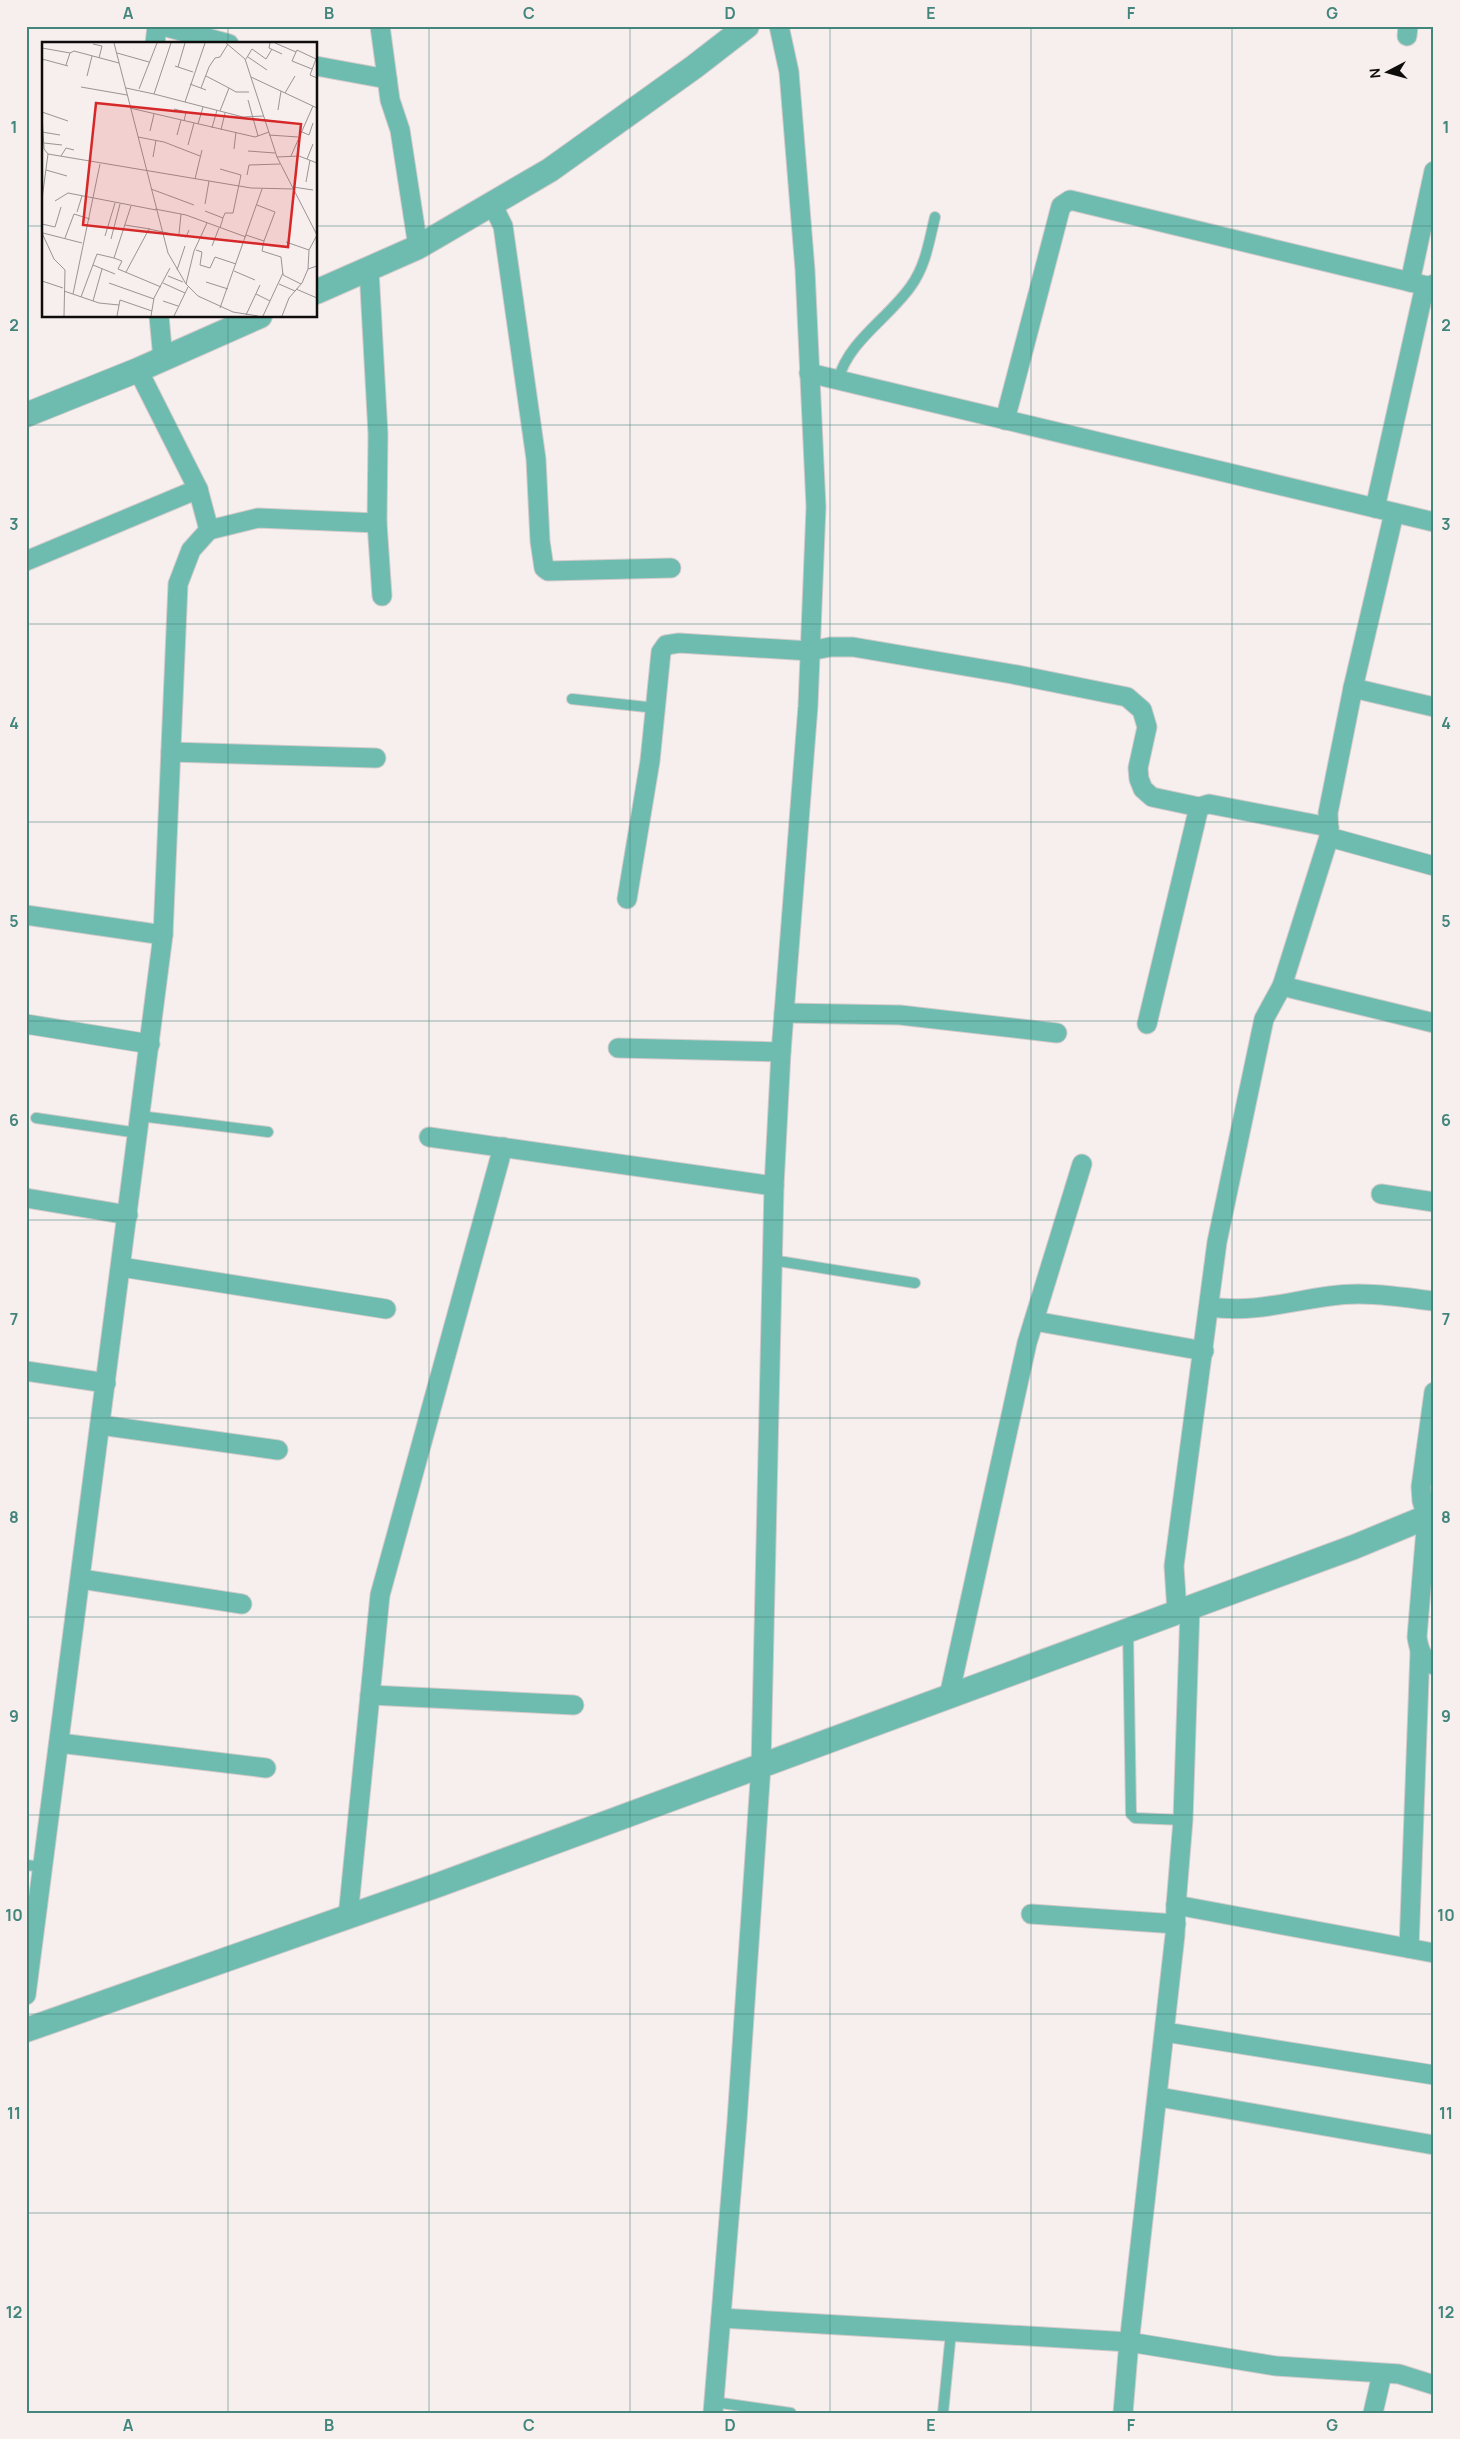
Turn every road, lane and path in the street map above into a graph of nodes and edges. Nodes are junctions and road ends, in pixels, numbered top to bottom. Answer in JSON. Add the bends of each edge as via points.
{"nodes":[{"id":1,"x":157,"y":26,"type":"edge"},
{"id":2,"x":163,"y":26,"type":"edge"},
{"id":3,"x":380,"y":26,"type":"edge"},
{"id":4,"x":748,"y":26,"type":"edge"},
{"id":5,"x":779,"y":26,"type":"edge"},
{"id":6,"x":155,"y":42,"type":"edge"},
{"id":7,"x":221,"y":42,"type":"edge"},
{"id":8,"x":318,"y":66,"type":"edge"},
{"id":9,"x":387,"y":80,"type":"junction"},
{"id":10,"x":1434,"y":170,"type":"edge"},
{"id":11,"x":492,"y":204,"type":"junction"},
{"id":12,"x":935,"y":217,"type":"dead end"},
{"id":13,"x":418,"y":247,"type":"junction"},
{"id":14,"x":369,"y":268,"type":"junction"},
{"id":15,"x":1424,"y":284,"type":"edge"},
{"id":16,"x":318,"y":291,"type":"edge"},
{"id":17,"x":159,"y":318,"type":"edge"},
{"id":18,"x":255,"y":318,"type":"edge"},
{"id":19,"x":163,"y":359,"type":"junction"},
{"id":20,"x":138,"y":370,"type":"junction"},
{"id":21,"x":809,"y":373,"type":"junction"},
{"id":22,"x":838,"y":380,"type":"junction"},
{"id":23,"x":26,"y":415,"type":"edge"},
{"id":24,"x":1005,"y":420,"type":"junction"},
{"id":25,"x":198,"y":489,"type":"junction"},
{"id":26,"x":1374,"y":508,"type":"junction"},
{"id":27,"x":1394,"y":513,"type":"junction"},
{"id":28,"x":1434,"y":522,"type":"edge"},
{"id":29,"x":377,"y":523,"type":"junction"},
{"id":30,"x":209,"y":530,"type":"junction"},
{"id":31,"x":26,"y":561,"type":"edge"},
{"id":32,"x":671,"y":568,"type":"dead end"},
{"id":33,"x":382,"y":596,"type":"dead end"},
{"id":34,"x":810,"y":651,"type":"junction"},
{"id":35,"x":1354,"y":688,"type":"junction"},
{"id":36,"x":572,"y":699,"type":"dead end"},
{"id":37,"x":1434,"y":707,"type":"edge"},
{"id":38,"x":656,"y":708,"type":"junction"},
{"id":39,"x":171,"y":752,"type":"junction"},
{"id":40,"x":376,"y":758,"type":"dead end"},
{"id":41,"x":1199,"y":807,"type":"junction"},
{"id":42,"x":1328,"y":832,"type":"junction"},
{"id":43,"x":1434,"y":866,"type":"edge"},
{"id":44,"x":627,"y":899,"type":"dead end"},
{"id":45,"x":26,"y":915,"type":"edge"},
{"id":46,"x":163,"y":935,"type":"junction"},
{"id":47,"x":1282,"y":986,"type":"junction"},
{"id":48,"x":784,"y":1013,"type":"junction"},
{"id":49,"x":1434,"y":1023,"type":"edge"},
{"id":50,"x":26,"y":1024,"type":"edge"},
{"id":51,"x":1147,"y":1024,"type":"dead end"},
{"id":52,"x":1057,"y":1033,"type":"dead end"},
{"id":53,"x":150,"y":1044,"type":"junction"},
{"id":54,"x":618,"y":1048,"type":"dead end"},
{"id":55,"x":781,"y":1052,"type":"junction"},
{"id":56,"x":36,"y":1118,"type":"dead end"},
{"id":57,"x":139,"y":1124,"type":"junction"},
{"id":58,"x":268,"y":1132,"type":"dead end"},
{"id":59,"x":430,"y":1137,"type":"dead end"},
{"id":60,"x":503,"y":1147,"type":"junction"},
{"id":61,"x":1082,"y":1164,"type":"dead end"},
{"id":62,"x":774,"y":1186,"type":"junction"},
{"id":63,"x":1381,"y":1194,"type":"dead end"},
{"id":64,"x":26,"y":1198,"type":"edge"},
{"id":65,"x":1434,"y":1202,"type":"edge"},
{"id":66,"x":128,"y":1215,"type":"junction"},
{"id":67,"x":772,"y":1260,"type":"junction"},
{"id":68,"x":121,"y":1267,"type":"junction"},
{"id":69,"x":915,"y":1283,"type":"dead end"},
{"id":70,"x":1434,"y":1301,"type":"edge"},
{"id":71,"x":1209,"y":1307,"type":"junction"},
{"id":72,"x":386,"y":1309,"type":"dead end"},
{"id":73,"x":1034,"y":1321,"type":"junction"},
{"id":74,"x":1204,"y":1351,"type":"junction"},
{"id":75,"x":26,"y":1370,"type":"edge"},
{"id":76,"x":106,"y":1383,"type":"junction"},
{"id":77,"x":1434,"y":1392,"type":"edge"},
{"id":78,"x":100,"y":1425,"type":"junction"},
{"id":79,"x":278,"y":1450,"type":"dead end"},
{"id":80,"x":1430,"y":1516,"type":"edge"},
{"id":81,"x":81,"y":1579,"type":"junction"},
{"id":82,"x":242,"y":1604,"type":"dead end"},
{"id":83,"x":1184,"y":1610,"type":"junction"},
{"id":84,"x":1128,"y":1630,"type":"junction"},
{"id":85,"x":1420,"y":1651,"type":"junction"},
{"id":86,"x":1434,"y":1665,"type":"edge"},
{"id":87,"x":370,"y":1694,"type":"junction"},
{"id":88,"x":949,"y":1696,"type":"junction"},
{"id":89,"x":574,"y":1705,"type":"dead end"},
{"id":90,"x":59,"y":1743,"type":"junction"},
{"id":91,"x":761,"y":1766,"type":"junction"},
{"id":92,"x":266,"y":1768,"type":"dead end"},
{"id":93,"x":1184,"y":1820,"type":"junction"},
{"id":94,"x":35,"y":1866,"type":"edge"},
{"id":95,"x":1176,"y":1905,"type":"junction"},
{"id":96,"x":1031,"y":1914,"type":"dead end"},
{"id":97,"x":348,"y":1917,"type":"junction"},
{"id":98,"x":1176,"y":1924,"type":"junction"},
{"id":99,"x":1409,"y":1948,"type":"junction"},
{"id":100,"x":1434,"y":1953,"type":"edge"},
{"id":101,"x":26,"y":1995,"type":"edge"},
{"id":102,"x":26,"y":2030,"type":"edge"},
{"id":103,"x":1165,"y":2032,"type":"junction"},
{"id":104,"x":1434,"y":2076,"type":"edge"},
{"id":105,"x":1158,"y":2097,"type":"junction"},
{"id":106,"x":1434,"y":2145,"type":"edge"},
{"id":107,"x":721,"y":2318,"type":"junction"},
{"id":108,"x":951,"y":2332,"type":"junction"},
{"id":109,"x":1129,"y":2342,"type":"junction"},
{"id":110,"x":1382,"y":2374,"type":"junction"},
{"id":111,"x":1434,"y":2385,"type":"edge"},
{"id":112,"x":713,"y":2408,"type":"edge"},
{"id":113,"x":791,"y":2413,"type":"edge"},
{"id":114,"x":943,"y":2413,"type":"edge"},
{"id":115,"x":1123,"y":2413,"type":"edge"},
{"id":116,"x":1373,"y":2413,"type":"edge"}],
"edges":[{"from":1,"to":6,"type":"street"},
{"from":2,"to":7,"type":"street"},
{"from":3,"to":9,"type":"street"},
{"from":4,"to":11,"type":"street","via":[[550,170]]},
{"from":5,"to":21,"type":"street","via":[[789,82]]},
{"from":8,"to":9,"type":"street"},
{"from":9,"to":13,"type":"street","via":[[400,130]]},
{"from":10,"to":15,"type":"street"},
{"from":11,"to":13,"type":"street"},
{"from":11,"to":32,"type":"street","via":[[503,226],[536,459],[544,568],[548,572]]},
{"from":12,"to":22,"type":"lane","via":[[919,274],[910,288],[848,354]]},
{"from":13,"to":14,"type":"street"},
{"from":14,"to":16,"type":"street"},
{"from":14,"to":29,"type":"street","via":[[378,434]]},
{"from":15,"to":24,"type":"street","via":[[1070,200],[1061,206]]},
{"from":15,"to":26,"type":"street"},
{"from":17,"to":19,"type":"street"},
{"from":18,"to":19,"type":"street"},
{"from":19,"to":20,"type":"street"},
{"from":20,"to":23,"type":"street"},
{"from":20,"to":25,"type":"street"},
{"from":21,"to":22,"type":"street"},
{"from":21,"to":34,"type":"street","via":[[816,506]]},
{"from":22,"to":24,"type":"street"},
{"from":24,"to":26,"type":"street"},
{"from":25,"to":30,"type":"street"},
{"from":25,"to":31,"type":"street"},
{"from":26,"to":27,"type":"street"},
{"from":27,"to":28,"type":"street"},
{"from":27,"to":35,"type":"street"},
{"from":29,"to":30,"type":"street","via":[[258,518]]},
{"from":29,"to":33,"type":"street"},
{"from":30,"to":39,"type":"street","via":[[191,550],[178,584]]},
{"from":34,"to":38,"type":"street","via":[[678,642],[666,645],[661,652]]},
{"from":34,"to":41,"type":"street","via":[[853,647],[1127,697],[1142,710],[1147,727],[1138,768],[1143,789],[1152,797]]},
{"from":34,"to":48,"type":"street"},
{"from":35,"to":37,"type":"street"},
{"from":35,"to":42,"type":"street","via":[[1328,813]]},
{"from":36,"to":38,"type":"lane"},
{"from":38,"to":44,"type":"street"},
{"from":39,"to":40,"type":"street"},
{"from":39,"to":46,"type":"street"},
{"from":41,"to":42,"type":"street","via":[[1209,804]]},
{"from":41,"to":51,"type":"street"},
{"from":42,"to":43,"type":"street"},
{"from":42,"to":47,"type":"street"},
{"from":45,"to":46,"type":"street"},
{"from":46,"to":53,"type":"street"},
{"from":47,"to":49,"type":"street"},
{"from":47,"to":71,"type":"street","via":[[1264,1019],[1217,1242]]},
{"from":48,"to":52,"type":"street","via":[[900,1016]]},
{"from":48,"to":55,"type":"street"},
{"from":50,"to":53,"type":"street"},
{"from":53,"to":57,"type":"street"},
{"from":54,"to":55,"type":"street"},
{"from":55,"to":62,"type":"street"},
{"from":56,"to":57,"type":"lane"},
{"from":57,"to":58,"type":"lane"},
{"from":57,"to":66,"type":"street"},
{"from":59,"to":60,"type":"street"},
{"from":60,"to":62,"type":"street"},
{"from":60,"to":87,"type":"street","via":[[380,1595]]},
{"from":61,"to":73,"type":"street"},
{"from":62,"to":67,"type":"street"},
{"from":63,"to":65,"type":"street"},
{"from":64,"to":66,"type":"street"},
{"from":66,"to":68,"type":"street"},
{"from":67,"to":69,"type":"lane"},
{"from":67,"to":91,"type":"street"},
{"from":68,"to":72,"type":"street"},
{"from":68,"to":76,"type":"street"},
{"from":70,"to":71,"type":"street","via":[[1361,1294],[1331,1296],[1263,1309]]},
{"from":71,"to":74,"type":"street"},
{"from":73,"to":74,"type":"street"},
{"from":73,"to":88,"type":"street"},
{"from":74,"to":83,"type":"street","via":[[1174,1566]]},
{"from":75,"to":76,"type":"street"},
{"from":76,"to":78,"type":"street"},
{"from":77,"to":80,"type":"street","via":[[1421,1487],[1422,1502]]},
{"from":78,"to":79,"type":"street"},
{"from":78,"to":81,"type":"street"},
{"from":80,"to":83,"type":"street"},
{"from":80,"to":85,"type":"street","via":[[1417,1637]]},
{"from":81,"to":82,"type":"street"},
{"from":81,"to":90,"type":"street"},
{"from":83,"to":84,"type":"street"},
{"from":83,"to":93,"type":"street"},
{"from":84,"to":88,"type":"street"},
{"from":84,"to":93,"type":"lane","via":[[1131,1814],[1135,1818]]},
{"from":85,"to":86,"type":"street"},
{"from":85,"to":99,"type":"street"},
{"from":87,"to":89,"type":"street"},
{"from":87,"to":97,"type":"street"},
{"from":88,"to":91,"type":"street"},
{"from":90,"to":92,"type":"street"},
{"from":90,"to":94,"type":"street"},
{"from":91,"to":97,"type":"street"},
{"from":91,"to":107,"type":"street"},
{"from":93,"to":95,"type":"street"},
{"from":94,"to":101,"type":"street"},
{"from":95,"to":98,"type":"street"},
{"from":95,"to":99,"type":"street"},
{"from":96,"to":98,"type":"street"},
{"from":97,"to":102,"type":"street"},
{"from":98,"to":103,"type":"street"},
{"from":99,"to":100,"type":"street"},
{"from":103,"to":104,"type":"street"},
{"from":103,"to":105,"type":"street"},
{"from":105,"to":106,"type":"street"},
{"from":105,"to":109,"type":"street"},
{"from":107,"to":108,"type":"street"},
{"from":107,"to":112,"type":"street"},
{"from":108,"to":109,"type":"street"},
{"from":108,"to":114,"type":"lane"},
{"from":109,"to":110,"type":"street","via":[[1276,2366]]},
{"from":109,"to":115,"type":"street"},
{"from":110,"to":111,"type":"street","via":[[1399,2374]]},
{"from":110,"to":116,"type":"street"},
{"from":112,"to":113,"type":"lane"}]}
